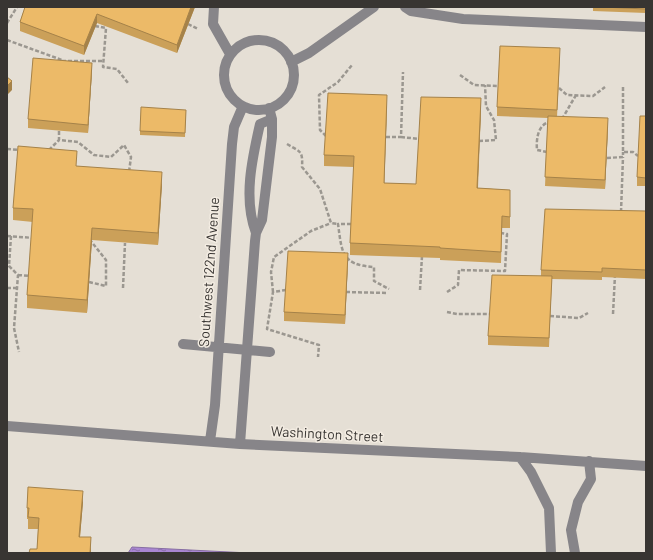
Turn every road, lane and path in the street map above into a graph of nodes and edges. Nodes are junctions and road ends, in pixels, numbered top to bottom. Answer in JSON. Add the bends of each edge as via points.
{"nodes":[{"id":1,"x":16,"y":7,"type":"edge"},
{"id":2,"x":214,"y":7,"type":"edge"},
{"id":3,"x":374,"y":7,"type":"edge"},
{"id":4,"x":404,"y":7,"type":"edge"},
{"id":5,"x":107,"y":21,"type":"edge"},
{"id":6,"x":7,"y":23,"type":"edge"},
{"id":7,"x":95,"y":26,"type":"edge"},
{"id":8,"x":646,"y":27,"type":"edge"},
{"id":9,"x":106,"y":28,"type":"junction"},
{"id":10,"x":7,"y":40,"type":"edge"},
{"id":11,"x":230,"y":54,"type":"junction"},
{"id":12,"x":62,"y":60,"type":"junction"},
{"id":13,"x":103,"y":61,"type":"junction"},
{"id":14,"x":291,"y":62,"type":"junction"},
{"id":15,"x":62,"y":65,"type":"edge"},
{"id":16,"x":352,"y":65,"type":"dead end"},
{"id":17,"x":402,"y":72,"type":"dead end"},
{"id":18,"x":460,"y":75,"type":"dead end"},
{"id":19,"x":128,"y":83,"type":"dead end"},
{"id":20,"x":485,"y":85,"type":"junction"},
{"id":21,"x":498,"y":86,"type":"edge"},
{"id":22,"x":606,"y":87,"type":"dead end"},
{"id":23,"x":623,"y":87,"type":"dead end"},
{"id":24,"x":558,"y":88,"type":"edge"},
{"id":25,"x":576,"y":95,"type":"junction"},
{"id":26,"x":243,"y":106,"type":"junction"},
{"id":27,"x":269,"y":108,"type":"junction"},
{"id":28,"x":272,"y":119,"type":"junction"},
{"id":29,"x":558,"y":121,"type":"edge"},
{"id":30,"x":551,"y":122,"type":"edge"},
{"id":31,"x":59,"y":131,"type":"edge"},
{"id":32,"x":272,"y":136,"type":"junction"},
{"id":33,"x":326,"y":136,"type":"edge"},
{"id":34,"x":386,"y":137,"type":"edge"},
{"id":35,"x":401,"y":137,"type":"junction"},
{"id":36,"x":419,"y":139,"type":"edge"},
{"id":37,"x":59,"y":140,"type":"junction"},
{"id":38,"x":480,"y":141,"type":"edge"},
{"id":39,"x":7,"y":148,"type":"edge"},
{"id":40,"x":28,"y":150,"type":"edge"},
{"id":41,"x":547,"y":152,"type":"edge"},
{"id":42,"x":623,"y":152,"type":"junction"},
{"id":43,"x":48,"y":156,"type":"edge"},
{"id":44,"x":638,"y":156,"type":"edge"},
{"id":45,"x":623,"y":157,"type":"junction"},
{"id":46,"x":607,"y":158,"type":"edge"},
{"id":47,"x":129,"y":175,"type":"edge"},
{"id":48,"x":620,"y":217,"type":"edge"},
{"id":49,"x":331,"y":223,"type":"junction"},
{"id":50,"x":338,"y":224,"type":"junction"},
{"id":51,"x":352,"y":224,"type":"edge"},
{"id":52,"x":256,"y":233,"type":"junction"},
{"id":53,"x":496,"y":233,"type":"edge"},
{"id":54,"x":7,"y":236,"type":"edge"},
{"id":55,"x":11,"y":236,"type":"junction"},
{"id":56,"x":38,"y":236,"type":"edge"},
{"id":57,"x":86,"y":236,"type":"edge"},
{"id":58,"x":126,"y":243,"type":"edge"},
{"id":59,"x":423,"y":251,"type":"edge"},
{"id":60,"x":615,"y":270,"type":"edge"},
{"id":61,"x":18,"y":276,"type":"junction"},
{"id":62,"x":30,"y":276,"type":"edge"},
{"id":63,"x":90,"y":282,"type":"edge"},
{"id":64,"x":7,"y":288,"type":"edge"},
{"id":65,"x":17,"y":288,"type":"junction"},
{"id":66,"x":123,"y":288,"type":"dead end"},
{"id":67,"x":286,"y":290,"type":"edge"},
{"id":68,"x":420,"y":290,"type":"dead end"},
{"id":69,"x":273,"y":292,"type":"junction"},
{"id":70,"x":346,"y":292,"type":"edge"},
{"id":71,"x":447,"y":292,"type":"dead end"},
{"id":72,"x":447,"y":312,"type":"dead end"},
{"id":73,"x":588,"y":313,"type":"dead end"},
{"id":74,"x":490,"y":314,"type":"edge"},
{"id":75,"x":613,"y":314,"type":"dead end"},
{"id":76,"x":550,"y":316,"type":"edge"},
{"id":77,"x":183,"y":344,"type":"dead end"},
{"id":78,"x":218,"y":346,"type":"junction"},
{"id":79,"x":247,"y":349,"type":"junction"},
{"id":80,"x":19,"y":352,"type":"dead end"},
{"id":81,"x":270,"y":352,"type":"dead end"},
{"id":82,"x":318,"y":357,"type":"dead end"},
{"id":83,"x":7,"y":426,"type":"edge"},
{"id":84,"x":210,"y":441,"type":"junction"},
{"id":85,"x":240,"y":444,"type":"junction"},
{"id":86,"x":520,"y":457,"type":"junction"},
{"id":87,"x":589,"y":461,"type":"junction"},
{"id":88,"x":646,"y":466,"type":"edge"},
{"id":89,"x":551,"y":553,"type":"edge"},
{"id":90,"x":575,"y":553,"type":"edge"}],
"edges":[{"from":1,"to":6,"type":"path"},
{"from":2,"to":11,"type":"street","via":[[213,24]]},
{"from":3,"to":14,"type":"street","via":[[309,53]]},
{"from":4,"to":8,"type":"street","via":[[411,11],[463,19]]},
{"from":5,"to":9,"type":"path"},
{"from":7,"to":9,"type":"path"},
{"from":9,"to":13,"type":"path"},
{"from":10,"to":12,"type":"path"},
{"from":11,"to":14,"type":"street","via":[[246,42],[265,40],[282,48]]},
{"from":11,"to":26,"type":"street","via":[[224,68],[225,83],[231,96]]},
{"from":12,"to":13,"type":"path"},
{"from":12,"to":15,"type":"path"},
{"from":13,"to":19,"type":"path","via":[[103,67],[117,69]]},
{"from":14,"to":27,"type":"street","via":[[294,70],[292,86],[283,100]]},
{"from":16,"to":33,"type":"path","via":[[338,82],[318,95],[320,130]]},
{"from":17,"to":35,"type":"path"},
{"from":18,"to":20,"type":"path","via":[[474,85]]},
{"from":20,"to":21,"type":"path"},
{"from":20,"to":38,"type":"path","via":[[486,106],[494,120],[496,140]]},
{"from":22,"to":25,"type":"path","via":[[592,96]]},
{"from":23,"to":42,"type":"path"},
{"from":24,"to":25,"type":"path","via":[[567,95]]},
{"from":25,"to":29,"type":"path","via":[[565,117]]},
{"from":26,"to":27,"type":"street","via":[[252,109]]},
{"from":26,"to":78,"type":"street","name":"Southwest 122nd Avenue","via":[[234,127],[232,144]]},
{"from":27,"to":28,"type":"street"},
{"from":28,"to":32,"type":"street"},
{"from":28,"to":52,"type":"street","via":[[260,124],[254,149],[250,198],[251,220]]},
{"from":30,"to":41,"type":"path","via":[[546,123],[537,136],[537,150]]},
{"from":31,"to":37,"type":"path"},
{"from":32,"to":49,"type":"path","via":[[300,151],[303,157],[302,167],[320,189]]},
{"from":32,"to":52,"type":"street","via":[[262,220]]},
{"from":34,"to":35,"type":"path"},
{"from":35,"to":36,"type":"path"},
{"from":37,"to":43,"type":"path","via":[[48,152]]},
{"from":37,"to":47,"type":"path","via":[[78,142],[94,155],[111,157],[124,145],[131,157]]},
{"from":39,"to":40,"type":"path"},
{"from":42,"to":44,"type":"path","via":[[633,152]]},
{"from":42,"to":45,"type":"path"},
{"from":45,"to":46,"type":"path"},
{"from":45,"to":48,"type":"path"},
{"from":49,"to":50,"type":"path"},
{"from":49,"to":69,"type":"path","via":[[311,231],[274,257],[271,272]]},
{"from":50,"to":51,"type":"path"},
{"from":50,"to":70,"type":"path","via":[[340,247],[344,254],[361,266],[374,267],[374,281],[388,291]]},
{"from":52,"to":79,"type":"street"},
{"from":53,"to":71,"type":"path","via":[[507,234],[505,271],[459,270],[458,285]]},
{"from":54,"to":55,"type":"path"},
{"from":55,"to":56,"type":"path"},
{"from":55,"to":61,"type":"path","via":[[9,266]]},
{"from":57,"to":63,"type":"path","via":[[106,260],[106,286]]},
{"from":58,"to":66,"type":"path"},
{"from":59,"to":68,"type":"path"},
{"from":60,"to":75,"type":"path"},
{"from":61,"to":62,"type":"path"},
{"from":61,"to":65,"type":"path"},
{"from":64,"to":65,"type":"path"},
{"from":65,"to":80,"type":"path","via":[[14,328]]},
{"from":67,"to":69,"type":"path"},
{"from":69,"to":82,"type":"path","via":[[267,329],[319,345]]},
{"from":72,"to":74,"type":"path"},
{"from":73,"to":76,"type":"path","via":[[578,318]]},
{"from":77,"to":78,"type":"street"},
{"from":78,"to":79,"type":"street"},
{"from":78,"to":84,"type":"street","name":"Southwest 122nd Avenue"},
{"from":79,"to":81,"type":"street"},
{"from":79,"to":85,"type":"street"},
{"from":83,"to":84,"type":"street","name":"Washington Street"},
{"from":84,"to":85,"type":"street","name":"Washington Street"},
{"from":85,"to":86,"type":"street","name":"Washington Street"},
{"from":86,"to":87,"type":"street","name":"Washington Street"},
{"from":86,"to":89,"type":"street","via":[[531,472],[549,508]]},
{"from":87,"to":88,"type":"street","name":"Washington Street"},
{"from":87,"to":90,"type":"street","via":[[591,479],[578,502],[571,530]]}]}
